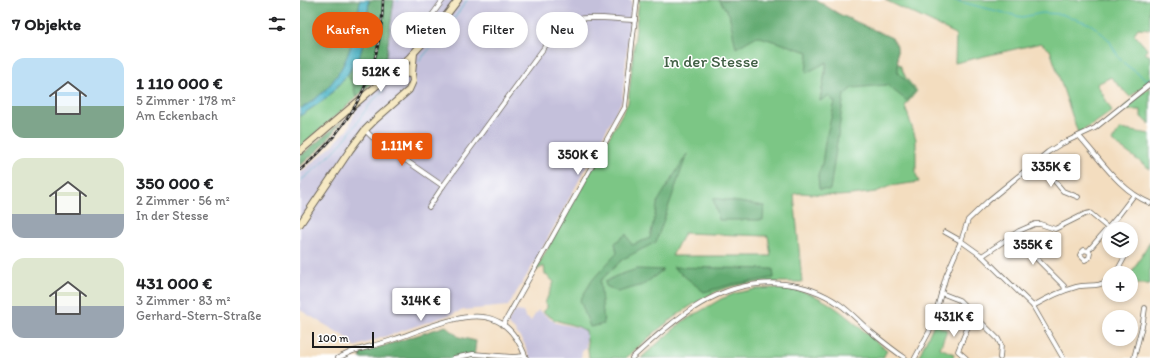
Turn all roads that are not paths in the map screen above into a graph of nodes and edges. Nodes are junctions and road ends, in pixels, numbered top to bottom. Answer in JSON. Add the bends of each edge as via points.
{"nodes":[{"id":1,"x":443,"y":0,"type":"edge"},
{"id":2,"x":458,"y":0,"type":"edge"},
{"id":3,"x":637,"y":0,"type":"edge"},
{"id":4,"x":434,"y":12,"type":"edge"},
{"id":5,"x":635,"y":20,"type":"junction"},
{"id":6,"x":415,"y":52,"type":"junction"},
{"id":7,"x":404,"y":62,"type":"junction"},
{"id":8,"x":392,"y":73,"type":"junction"},
{"id":9,"x":412,"y":74,"type":"junction"},
{"id":10,"x":1150,"y":84,"type":"edge"},
{"id":11,"x":365,"y":130,"type":"junction"},
{"id":12,"x":1079,"y":136,"type":"junction"},
{"id":13,"x":300,"y":151,"type":"edge"},
{"id":14,"x":1038,"y":160,"type":"junction"},
{"id":15,"x":443,"y":186,"type":"junction"},
{"id":16,"x":1134,"y":195,"type":"junction"},
{"id":17,"x":1078,"y":197,"type":"dead end"},
{"id":18,"x":1150,"y":203,"type":"edge"},
{"id":19,"x":429,"y":206,"type":"dead end"},
{"id":20,"x":1102,"y":222,"type":"edge"},
{"id":21,"x":1114,"y":222,"type":"edge"},
{"id":22,"x":300,"y":224,"type":"edge"},
{"id":23,"x":945,"y":232,"type":"dead end"},
{"id":24,"x":1013,"y":235,"type":"junction"},
{"id":25,"x":1102,"y":235,"type":"edge"},
{"id":26,"x":961,"y":241,"type":"junction"},
{"id":27,"x":1088,"y":250,"type":"dead end"},
{"id":28,"x":982,"y":256,"type":"junction"},
{"id":29,"x":1102,"y":284,"type":"edge"},
{"id":30,"x":1065,"y":290,"type":"junction"},
{"id":31,"x":941,"y":293,"type":"junction"},
{"id":32,"x":1033,"y":306,"type":"junction"},
{"id":33,"x":1145,"y":308,"type":"dead end"},
{"id":34,"x":974,"y":314,"type":"junction"},
{"id":35,"x":504,"y":326,"type":"junction"},
{"id":36,"x":525,"y":357,"type":"edge"},
{"id":37,"x":338,"y":358,"type":"edge"},
{"id":38,"x":454,"y":358,"type":"edge"},
{"id":39,"x":632,"y":358,"type":"edge"},
{"id":40,"x":905,"y":358,"type":"edge"},
{"id":41,"x":914,"y":358,"type":"edge"},
{"id":42,"x":966,"y":358,"type":"edge"},
{"id":43,"x":1000,"y":358,"type":"edge"},
{"id":44,"x":1063,"y":358,"type":"edge"},
{"id":45,"x":1134,"y":358,"type":"edge"}],
"edges":[{"from":1,"to":4,"type":"street"},
{"from":2,"to":6,"type":"street"},
{"from":3,"to":5,"type":"street"},
{"from":5,"to":15,"type":"street","via":[[579,19],[562,29],[546,45]]},
{"from":5,"to":35,"type":"street","via":[[625,107]]},
{"from":6,"to":7,"type":"street"},
{"from":6,"to":9,"type":"street"},
{"from":7,"to":8,"type":"street"},
{"from":7,"to":9,"type":"street"},
{"from":8,"to":9,"type":"street"},
{"from":8,"to":13,"type":"street"},
{"from":9,"to":11,"type":"street","via":[[413,81],[409,90]]},
{"from":10,"to":12,"type":"street","via":[[1095,128]]},
{"from":11,"to":15,"type":"street"},
{"from":11,"to":22,"type":"street"},
{"from":12,"to":14,"type":"street","via":[[1059,145]]},
{"from":12,"to":16,"type":"street"},
{"from":14,"to":17,"type":"street","via":[[1063,191]]},
{"from":14,"to":26,"type":"street","via":[[971,217]]},
{"from":15,"to":19,"type":"street"},
{"from":16,"to":18,"type":"street"},
{"from":16,"to":21,"type":"street"},
{"from":20,"to":24,"type":"street","via":[[1090,213],[1055,229],[1038,224]]},
{"from":23,"to":26,"type":"street"},
{"from":24,"to":28,"type":"street"},
{"from":24,"to":30,"type":"street","via":[[1064,286]]},
{"from":25,"to":27,"type":"street"},
{"from":26,"to":28,"type":"street"},
{"from":26,"to":31,"type":"street"},
{"from":28,"to":32,"type":"street"},
{"from":29,"to":30,"type":"street"},
{"from":30,"to":32,"type":"street"},
{"from":31,"to":34,"type":"street","via":[[959,300]]},
{"from":31,"to":41,"type":"street","via":[[929,332]]},
{"from":32,"to":44,"type":"street"},
{"from":33,"to":45,"type":"street"},
{"from":34,"to":42,"type":"street","via":[[958,351]]},
{"from":34,"to":43,"type":"street","via":[[998,339],[1001,345]]},
{"from":35,"to":36,"type":"street","via":[[516,337]]},
{"from":35,"to":37,"type":"street","via":[[485,317],[469,317],[353,351]]},
{"from":36,"to":38,"type":"street","via":[[473,354]]},
{"from":39,"to":40,"type":"street","via":[[670,325],[706,300],[732,289],[759,283],[774,283],[811,290],[838,304]]}]}
